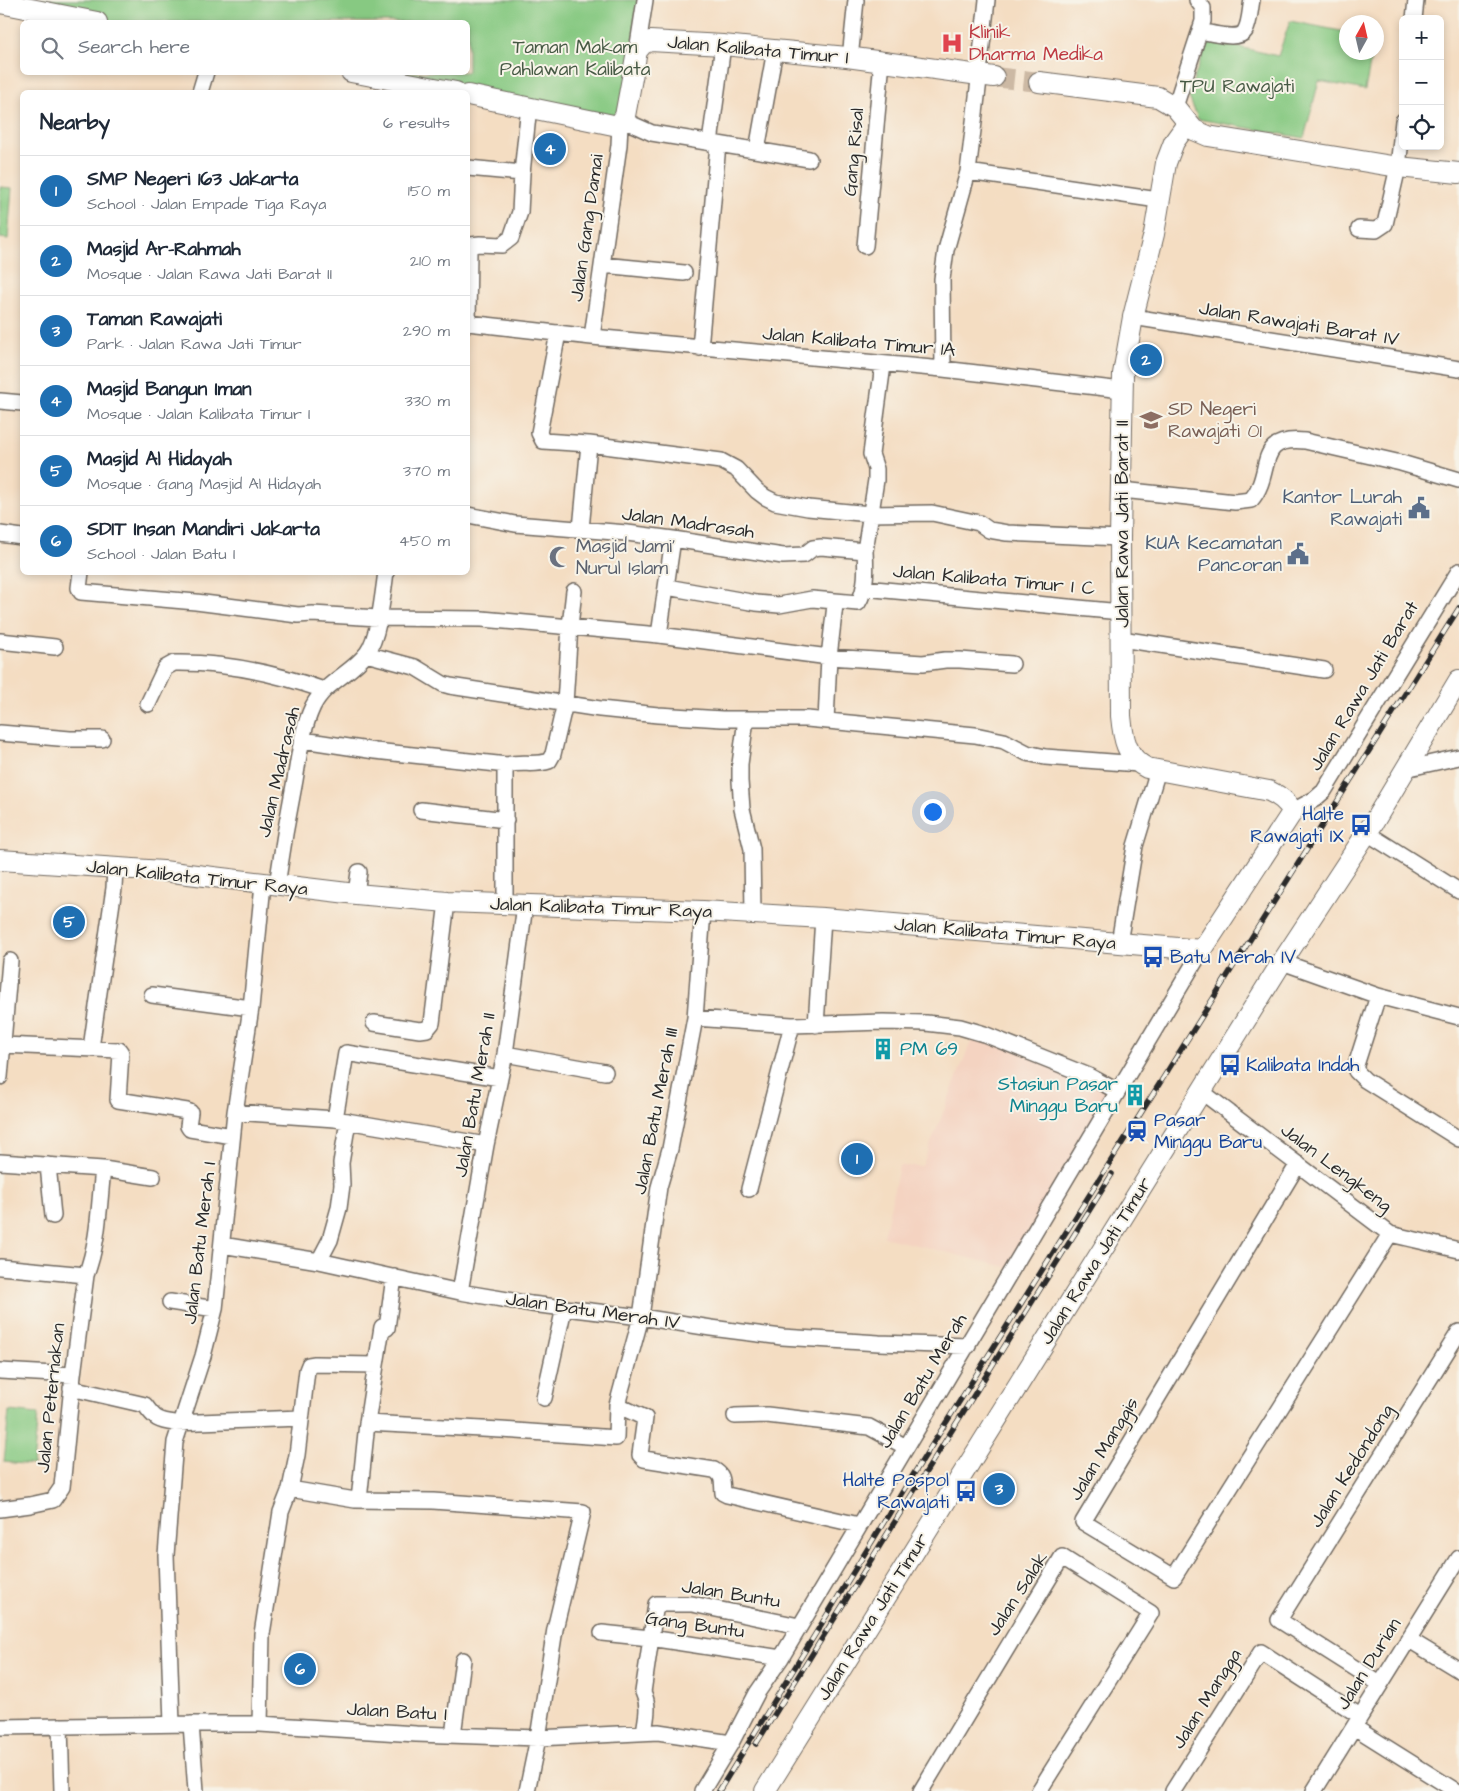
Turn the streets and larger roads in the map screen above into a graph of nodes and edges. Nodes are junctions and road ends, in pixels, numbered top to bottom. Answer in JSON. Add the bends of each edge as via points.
{"nodes":[{"id":1,"x":645,"y":0,"type":"edge"},
{"id":2,"x":856,"y":0,"type":"edge"},
{"id":3,"x":987,"y":0,"type":"edge"},
{"id":4,"x":1196,"y":0,"type":"edge"},
{"id":5,"x":1252,"y":0,"type":"edge"},
{"id":6,"x":1416,"y":0,"type":"edge"},
{"id":7,"x":0,"y":3,"type":"edge"},
{"id":8,"x":1414,"y":15,"type":"edge"},
{"id":9,"x":87,"y":20,"type":"edge"},
{"id":10,"x":1200,"y":31,"type":"junction"},
{"id":11,"x":724,"y":45,"type":"junction"},
{"id":12,"x":775,"y":50,"type":"junction"},
{"id":13,"x":638,"y":51,"type":"junction"},
{"id":14,"x":847,"y":57,"type":"junction"},
{"id":15,"x":878,"y":61,"type":"junction"},
{"id":16,"x":205,"y":75,"type":"edge"},
{"id":17,"x":366,"y":75,"type":"edge"},
{"id":18,"x":985,"y":76,"type":"junction"},
{"id":19,"x":1038,"y":82,"type":"tunnel mouth"},
{"id":20,"x":201,"y":90,"type":"edge"},
{"id":21,"x":445,"y":90,"type":"edge"},
{"id":22,"x":470,"y":95,"type":"edge"},
{"id":23,"x":529,"y":106,"type":"junction"},
{"id":24,"x":1175,"y":107,"type":"junction"},
{"id":25,"x":621,"y":122,"type":"junction"},
{"id":26,"x":1187,"y":124,"type":"junction"},
{"id":27,"x":714,"y":143,"type":"junction"},
{"id":28,"x":757,"y":150,"type":"junction"},
{"id":29,"x":1400,"y":150,"type":"edge"},
{"id":30,"x":809,"y":159,"type":"dead end"},
{"id":31,"x":1398,"y":167,"type":"junction"},
{"id":32,"x":470,"y":168,"type":"edge"},
{"id":33,"x":968,"y":172,"type":"junction"},
{"id":34,"x":522,"y":173,"type":"junction"},
{"id":35,"x":1459,"y":173,"type":"edge"},
{"id":36,"x":1158,"y":200,"type":"junction"},
{"id":37,"x":1359,"y":228,"type":"dead end"},
{"id":38,"x":865,"y":246,"type":"dead end"},
{"id":39,"x":470,"y":248,"type":"edge"},
{"id":40,"x":603,"y":264,"type":"junction"},
{"id":41,"x":684,"y":273,"type":"dead end"},
{"id":42,"x":1133,"y":317,"type":"junction"},
{"id":43,"x":470,"y":323,"type":"edge"},
{"id":44,"x":558,"y":333,"type":"junction"},
{"id":45,"x":592,"y":337,"type":"junction"},
{"id":46,"x":700,"y":348,"type":"junction"},
{"id":47,"x":883,"y":365,"type":"junction"},
{"id":48,"x":943,"y":369,"type":"junction"},
{"id":49,"x":1459,"y":369,"type":"edge"},
{"id":50,"x":1122,"y":390,"type":"junction"},
{"id":51,"x":0,"y":401,"type":"edge"},
{"id":52,"x":20,"y":403,"type":"edge"},
{"id":53,"x":589,"y":444,"type":"junction"},
{"id":54,"x":1459,"y":480,"type":"edge"},
{"id":55,"x":1122,"y":490,"type":"junction"},
{"id":56,"x":870,"y":514,"type":"junction"},
{"id":57,"x":470,"y":516,"type":"edge"},
{"id":58,"x":581,"y":529,"type":"junction"},
{"id":59,"x":0,"y":534,"type":"edge"},
{"id":60,"x":20,"y":537,"type":"edge"},
{"id":61,"x":1120,"y":538,"type":"junction"},
{"id":62,"x":672,"y":539,"type":"junction"},
{"id":63,"x":864,"y":551,"type":"junction"},
{"id":64,"x":1459,"y":570,"type":"edge"},
{"id":65,"x":81,"y":575,"type":"edge"},
{"id":66,"x":385,"y":575,"type":"edge"},
{"id":67,"x":667,"y":587,"type":"junction"},
{"id":68,"x":864,"y":588,"type":"junction"},
{"id":69,"x":574,"y":591,"type":"dead end"},
{"id":70,"x":837,"y":602,"type":"junction"},
{"id":71,"x":1121,"y":612,"type":"junction"},
{"id":72,"x":378,"y":618,"type":"junction"},
{"id":73,"x":570,"y":626,"type":"junction"},
{"id":74,"x":659,"y":635,"type":"junction"},
{"id":75,"x":1121,"y":639,"type":"junction"},
{"id":76,"x":0,"y":641,"type":"edge"},
{"id":77,"x":55,"y":648,"type":"dead end"},
{"id":78,"x":366,"y":654,"type":"junction"},
{"id":79,"x":829,"y":657,"type":"junction"},
{"id":80,"x":1012,"y":664,"type":"dead end"},
{"id":81,"x":1324,"y":670,"type":"dead end"},
{"id":82,"x":1459,"y":680,"type":"edge"},
{"id":83,"x":324,"y":690,"type":"junction"},
{"id":84,"x":565,"y":703,"type":"junction"},
{"id":85,"x":148,"y":704,"type":"dead end"},
{"id":86,"x":746,"y":720,"type":"junction"},
{"id":87,"x":826,"y":721,"type":"junction"},
{"id":88,"x":0,"y":733,"type":"edge"},
{"id":89,"x":102,"y":739,"type":"dead end"},
{"id":90,"x":303,"y":740,"type":"junction"},
{"id":91,"x":1459,"y":757,"type":"edge"},
{"id":92,"x":1139,"y":764,"type":"junction"},
{"id":93,"x":507,"y":765,"type":"junction"},
{"id":94,"x":1405,"y":769,"type":"junction"},
{"id":95,"x":1158,"y":770,"type":"junction"},
{"id":96,"x":422,"y":810,"type":"dead end"},
{"id":97,"x":1293,"y":811,"type":"junction"},
{"id":98,"x":506,"y":820,"type":"junction"},
{"id":99,"x":1367,"y":833,"type":"junction"},
{"id":100,"x":0,"y":860,"type":"edge"},
{"id":101,"x":115,"y":868,"type":"junction"},
{"id":102,"x":359,"y":872,"type":"dead end"},
{"id":103,"x":270,"y":884,"type":"junction"},
{"id":104,"x":1459,"y":891,"type":"edge"},
{"id":105,"x":356,"y":894,"type":"junction"},
{"id":106,"x":447,"y":902,"type":"junction"},
{"id":107,"x":505,"y":904,"type":"junction"},
{"id":108,"x":525,"y":905,"type":"junction"},
{"id":109,"x":703,"y":911,"type":"junction"},
{"id":110,"x":753,"y":914,"type":"junction"},
{"id":111,"x":824,"y":918,"type":"junction"},
{"id":112,"x":1119,"y":943,"type":"junction"},
{"id":113,"x":1202,"y":950,"type":"junction"},
{"id":114,"x":10,"y":961,"type":"dead end"},
{"id":115,"x":1282,"y":962,"type":"junction"},
{"id":116,"x":152,"y":995,"type":"dead end"},
{"id":117,"x":1378,"y":996,"type":"junction"},
{"id":118,"x":251,"y":1008,"type":"junction"},
{"id":119,"x":695,"y":1018,"type":"junction"},
{"id":120,"x":1459,"y":1018,"type":"edge"},
{"id":121,"x":374,"y":1024,"type":"dead end"},
{"id":122,"x":792,"y":1025,"type":"junction"},
{"id":123,"x":816,"y":1025,"type":"junction"},
{"id":124,"x":4,"y":1045,"type":"junction"},
{"id":125,"x":91,"y":1048,"type":"junction"},
{"id":126,"x":505,"y":1054,"type":"junction"},
{"id":127,"x":605,"y":1072,"type":"dead end"},
{"id":128,"x":0,"y":1077,"type":"edge"},
{"id":129,"x":500,"y":1078,"type":"junction"},
{"id":130,"x":1117,"y":1091,"type":"junction"},
{"id":131,"x":1202,"y":1092,"type":"junction"},
{"id":132,"x":235,"y":1112,"type":"junction"},
{"id":133,"x":342,"y":1120,"type":"junction"},
{"id":134,"x":232,"y":1136,"type":"junction"},
{"id":135,"x":1459,"y":1139,"type":"edge"},
{"id":136,"x":486,"y":1145,"type":"junction"},
{"id":137,"x":0,"y":1162,"type":"edge"},
{"id":138,"x":1298,"y":1164,"type":"junction"},
{"id":139,"x":48,"y":1165,"type":"junction"},
{"id":140,"x":103,"y":1170,"type":"junction"},
{"id":141,"x":153,"y":1177,"type":"dead end"},
{"id":142,"x":749,"y":1189,"type":"dead end"},
{"id":143,"x":53,"y":1216,"type":"dead end"},
{"id":144,"x":1390,"y":1234,"type":"junction"},
{"id":145,"x":222,"y":1245,"type":"junction"},
{"id":146,"x":1459,"y":1250,"type":"edge"},
{"id":147,"x":319,"y":1261,"type":"junction"},
{"id":148,"x":0,"y":1268,"type":"edge"},
{"id":149,"x":86,"y":1275,"type":"junction"},
{"id":150,"x":394,"y":1277,"type":"junction"},
{"id":151,"x":460,"y":1292,"type":"junction"},
{"id":152,"x":170,"y":1302,"type":"dead end"},
{"id":153,"x":564,"y":1308,"type":"junction"},
{"id":154,"x":215,"y":1310,"type":"junction"},
{"id":155,"x":641,"y":1317,"type":"junction"},
{"id":156,"x":1459,"y":1332,"type":"edge"},
{"id":157,"x":968,"y":1346,"type":"junction"},
{"id":158,"x":376,"y":1365,"type":"junction"},
{"id":159,"x":0,"y":1371,"type":"edge"},
{"id":160,"x":72,"y":1381,"type":"junction"},
{"id":161,"x":544,"y":1398,"type":"dead end"},
{"id":162,"x":617,"y":1405,"type":"junction"},
{"id":163,"x":735,"y":1416,"type":"dead end"},
{"id":164,"x":301,"y":1418,"type":"junction"},
{"id":165,"x":367,"y":1423,"type":"junction"},
{"id":166,"x":181,"y":1424,"type":"junction"},
{"id":167,"x":906,"y":1447,"type":"junction"},
{"id":168,"x":290,"y":1489,"type":"junction"},
{"id":169,"x":359,"y":1500,"type":"junction"},
{"id":170,"x":0,"y":1508,"type":"edge"},
{"id":171,"x":859,"y":1525,"type":"junction"},
{"id":172,"x":1459,"y":1558,"type":"edge"},
{"id":173,"x":799,"y":1626,"type":"junction"},
{"id":174,"x":602,"y":1633,"type":"dead end"},
{"id":175,"x":650,"y":1638,"type":"junction"},
{"id":176,"x":1408,"y":1638,"type":"junction"},
{"id":177,"x":781,"y":1658,"type":"junction"},
{"id":178,"x":463,"y":1660,"type":"dead end"},
{"id":179,"x":1459,"y":1670,"type":"edge"},
{"id":180,"x":1380,"y":1684,"type":"junction"},
{"id":181,"x":1357,"y":1721,"type":"junction"},
{"id":182,"x":172,"y":1724,"type":"junction"},
{"id":183,"x":191,"y":1724,"type":"junction"},
{"id":184,"x":260,"y":1724,"type":"junction"},
{"id":185,"x":60,"y":1726,"type":"junction"},
{"id":186,"x":0,"y":1727,"type":"edge"},
{"id":187,"x":644,"y":1732,"type":"junction"},
{"id":188,"x":453,"y":1735,"type":"junction"},
{"id":189,"x":538,"y":1738,"type":"junction"},
{"id":190,"x":731,"y":1743,"type":"junction"},
{"id":191,"x":62,"y":1791,"type":"edge"},
{"id":192,"x":196,"y":1791,"type":"edge"},
{"id":193,"x":526,"y":1791,"type":"edge"},
{"id":194,"x":702,"y":1791,"type":"edge"},
{"id":195,"x":764,"y":1791,"type":"edge"},
{"id":196,"x":921,"y":1791,"type":"edge"},
{"id":197,"x":1039,"y":1791,"type":"edge"},
{"id":198,"x":1173,"y":1791,"type":"edge"},
{"id":199,"x":1314,"y":1791,"type":"edge"},
{"id":200,"x":1456,"y":1791,"type":"edge"}],
"edges":[{"from":1,"to":13,"type":"street"},
{"from":2,"to":14,"type":"street","via":[[851,49]]},
{"from":3,"to":18,"type":"street","via":[[979,72]]},
{"from":4,"to":10,"type":"street","via":[[1203,8]]},
{"from":5,"to":10,"type":"street","via":[[1247,26],[1241,35]]},
{"from":6,"to":8,"type":"street"},
{"from":7,"to":9,"type":"street"},
{"from":10,"to":24,"type":"street"},
{"from":11,"to":12,"type":"street","name":"Jalan Kalibata Timur I"},
{"from":11,"to":13,"type":"street","name":"Jalan Kalibata Timur I","via":[[650,40]]},
{"from":11,"to":27,"type":"street"},
{"from":12,"to":14,"type":"street","name":"Jalan Kalibata Timur I"},
{"from":12,"to":28,"type":"street"},
{"from":13,"to":25,"type":"street"},
{"from":14,"to":15,"type":"street","name":"Jalan Kalibata Timur I"},
{"from":15,"to":18,"type":"street","name":"Jalan Kalibata Timur I"},
{"from":15,"to":38,"type":"street","name":"Gang Risal","via":[[881,72]]},
{"from":16,"to":20,"type":"street"},
{"from":17,"to":21,"type":"street"},
{"from":18,"to":33,"type":"street","via":[[979,80]]},
{"from":19,"to":24,"type":"street","via":[[1149,94]]},
{"from":22,"to":23,"type":"street"},
{"from":23,"to":25,"type":"street","via":[[612,126]]},
{"from":23,"to":34,"type":"street"},
{"from":24,"to":26,"type":"street"},
{"from":25,"to":27,"type":"street","via":[[652,133]]},
{"from":25,"to":40,"type":"street","name":"Jalan Gang Damai"},
{"from":26,"to":31,"type":"street","via":[[1208,136]]},
{"from":26,"to":36,"type":"street","name":"Jalan Rawa Jati Barat II","via":[[1170,151]]},
{"from":27,"to":28,"type":"street"},
{"from":27,"to":46,"type":"street"},
{"from":28,"to":30,"type":"street"},
{"from":29,"to":31,"type":"street"},
{"from":31,"to":35,"type":"street"},
{"from":31,"to":37,"type":"street","via":[[1385,224],[1376,230]]},
{"from":32,"to":34,"type":"street"},
{"from":33,"to":36,"type":"street"},
{"from":33,"to":48,"type":"street","via":[[946,250],[942,279]]},
{"from":34,"to":39,"type":"street","via":[[520,212],[511,238],[502,246],[480,244]]},
{"from":36,"to":42,"type":"street","name":"Jalan Rawa Jati Barat II","via":[[1154,234]]},
{"from":40,"to":41,"type":"street"},
{"from":40,"to":45,"type":"street","name":"Jalan Gang Damai"},
{"from":42,"to":49,"type":"street","name":"Jalan Rawajati Barat IV"},
{"from":42,"to":50,"type":"street","name":"Jalan Rawa Jati Barat II"},
{"from":43,"to":44,"type":"street","name":"Jalan Kalibata Timur 1A"},
{"from":44,"to":45,"type":"street","name":"Jalan Kalibata Timur 1A"},
{"from":44,"to":53,"type":"street","via":[[540,436],[543,441]]},
{"from":45,"to":46,"type":"street","name":"Jalan Kalibata Timur 1A"},
{"from":46,"to":47,"type":"street","name":"Jalan Kalibata Timur 1A"},
{"from":47,"to":48,"type":"street","name":"Jalan Kalibata Timur 1A"},
{"from":47,"to":56,"type":"street","via":[[871,454],[876,480]]},
{"from":48,"to":50,"type":"street","name":"Jalan Kalibata Timur 1A"},
{"from":50,"to":55,"type":"street","name":"Jalan Rawa Jati Barat II"},
{"from":51,"to":52,"type":"street"},
{"from":53,"to":56,"type":"street","via":[[721,461],[736,468],[757,491],[775,502]]},
{"from":53,"to":58,"type":"street"},
{"from":54,"to":55,"type":"street","via":[[1401,463],[1292,440],[1274,445],[1252,500],[1235,502]]},
{"from":55,"to":61,"type":"street","name":"Jalan Rawa Jati Barat II"},
{"from":56,"to":61,"type":"street","via":[[932,513],[1007,533]]},
{"from":56,"to":63,"type":"street"},
{"from":57,"to":58,"type":"street","name":"Jalan Madrasah","via":[[515,524]]},
{"from":58,"to":62,"type":"street","name":"Jalan Madrasah"},
{"from":59,"to":60,"type":"street"},
{"from":61,"to":71,"type":"street","name":"Jalan Rawa Jati Barat II"},
{"from":62,"to":63,"type":"street","name":"Jalan Madrasah","via":[[783,556],[804,555],[821,546]]},
{"from":62,"to":67,"type":"street"},
{"from":63,"to":68,"type":"street"},
{"from":64,"to":97,"type":"street","name":"Jalan Rawa Jati Barat","via":[[1324,791]]},
{"from":65,"to":72,"type":"street","via":[[81,592],[298,615]]},
{"from":66,"to":72,"type":"street","name":"Jalan Madrasah"},
{"from":67,"to":70,"type":"street","via":[[756,603],[779,605],[812,599]]},
{"from":67,"to":74,"type":"street"},
{"from":68,"to":70,"type":"street","via":[[858,603]]},
{"from":68,"to":71,"type":"street","name":"Jalan Kalibata Timur I C"},
{"from":69,"to":73,"type":"street"},
{"from":70,"to":79,"type":"street"},
{"from":71,"to":75,"type":"street","name":"Jalan Rawa Jati Barat II"},
{"from":72,"to":73,"type":"street","via":[[482,619]]},
{"from":72,"to":78,"type":"street","name":"Jalan Madrasah"},
{"from":73,"to":74,"type":"street"},
{"from":73,"to":84,"type":"street"},
{"from":74,"to":79,"type":"street"},
{"from":75,"to":81,"type":"street"},
{"from":75,"to":92,"type":"street","name":"Jalan Rawa Jati Barat II","via":[[1123,736]]},
{"from":76,"to":77,"type":"street"},
{"from":78,"to":83,"type":"street","name":"Jalan Madrasah"},
{"from":78,"to":84,"type":"street","via":[[415,667],[450,686]]},
{"from":79,"to":80,"type":"street"},
{"from":79,"to":87,"type":"street"},
{"from":82,"to":94,"type":"street","name":"Jalan Rawa Jati Timur"},
{"from":83,"to":85,"type":"street","via":[[237,666],[174,663],[165,668]]},
{"from":83,"to":90,"type":"street","name":"Jalan Madrasah","via":[[312,708]]},
{"from":84,"to":86,"type":"street","via":[[658,715]]},
{"from":84,"to":93,"type":"street","via":[[549,761]]},
{"from":86,"to":87,"type":"street"},
{"from":86,"to":110,"type":"street","via":[[740,781],[742,809],[752,849]]},
{"from":87,"to":92,"type":"street","via":[[975,735],[1004,741],[1045,758]]},
{"from":88,"to":89,"type":"street"},
{"from":90,"to":93,"type":"street"},
{"from":90,"to":103,"type":"street","name":"Jalan Madrasah","via":[[282,843]]},
{"from":91,"to":94,"type":"street"},
{"from":92,"to":95,"type":"street"},
{"from":93,"to":98,"type":"street"},
{"from":94,"to":99,"type":"street","name":"Jalan Rawa Jati Timur"},
{"from":95,"to":97,"type":"street","via":[[1269,791],[1282,798]]},
{"from":95,"to":112,"type":"street","via":[[1135,846]]},
{"from":96,"to":98,"type":"street"},
{"from":97,"to":113,"type":"street"},
{"from":98,"to":107,"type":"street"},
{"from":99,"to":104,"type":"street"},
{"from":99,"to":115,"type":"street","name":"Jalan Rawa Jati Timur"},
{"from":100,"to":101,"type":"street","name":"Jalan Kalibata Timur Raya"},
{"from":101,"to":103,"type":"street","name":"Jalan Kalibata Timur Raya"},
{"from":101,"to":125,"type":"street"},
{"from":102,"to":105,"type":"street"},
{"from":103,"to":105,"type":"street","name":"Jalan Kalibata Timur Raya"},
{"from":103,"to":118,"type":"street","name":"Jalan Batu Merah I"},
{"from":105,"to":106,"type":"street","name":"Jalan Kalibata Timur Raya"},
{"from":106,"to":107,"type":"street","name":"Jalan Kalibata Timur Raya"},
{"from":106,"to":121,"type":"street","via":[[432,1023],[427,1029],[420,1030]]},
{"from":107,"to":108,"type":"street","name":"Jalan Kalibata Timur Raya"},
{"from":108,"to":109,"type":"street","name":"Jalan Kalibata Timur Raya"},
{"from":108,"to":126,"type":"street","name":"Jalan Batu Merah II"},
{"from":109,"to":110,"type":"street","name":"Jalan Kalibata Timur Raya"},
{"from":109,"to":119,"type":"street","name":"Jalan Batu Merah III"},
{"from":110,"to":111,"type":"street","name":"Jalan Kalibata Timur Raya"},
{"from":111,"to":112,"type":"street","name":"Jalan Kalibata Timur Raya"},
{"from":111,"to":123,"type":"street"},
{"from":112,"to":113,"type":"street","name":"Jalan Kalibata Timur Raya"},
{"from":113,"to":130,"type":"street"},
{"from":114,"to":124,"type":"street"},
{"from":115,"to":117,"type":"street"},
{"from":115,"to":131,"type":"street","name":"Jalan Rawa Jati Timur"},
{"from":116,"to":118,"type":"street"},
{"from":117,"to":120,"type":"street"},
{"from":117,"to":135,"type":"street","via":[[1356,1071],[1365,1080]]},
{"from":118,"to":132,"type":"street","name":"Jalan Batu Merah I"},
{"from":119,"to":122,"type":"street"},
{"from":119,"to":155,"type":"street","name":"Jalan Batu Merah III","via":[[660,1187]]},
{"from":122,"to":123,"type":"street"},
{"from":122,"to":142,"type":"street"},
{"from":123,"to":130,"type":"street","via":[[926,1023],[960,1027],[1080,1073]]},
{"from":124,"to":125,"type":"street"},
{"from":124,"to":128,"type":"street"},
{"from":125,"to":134,"type":"street","via":[[120,1051],[118,1100],[188,1111],[190,1129]]},
{"from":126,"to":127,"type":"street"},
{"from":126,"to":129,"type":"street","name":"Jalan Batu Merah II"},
{"from":129,"to":133,"type":"street","via":[[346,1053]]},
{"from":129,"to":136,"type":"street","name":"Jalan Batu Merah II"},
{"from":130,"to":157,"type":"street","name":"Jalan Batu Merah"},
{"from":131,"to":138,"type":"street","name":"Jalan Lengkeng"},
{"from":131,"to":195,"type":"street","name":"Jalan Rawa Jati Timur"},
{"from":132,"to":133,"type":"street"},
{"from":132,"to":134,"type":"street","name":"Jalan Batu Merah I"},
{"from":133,"to":136,"type":"street"},
{"from":133,"to":147,"type":"street","via":[[339,1208],[330,1240]]},
{"from":134,"to":145,"type":"street","name":"Jalan Batu Merah I"},
{"from":136,"to":151,"type":"street","name":"Jalan Batu Merah II"},
{"from":137,"to":139,"type":"street"},
{"from":138,"to":144,"type":"street","name":"Jalan Lengkeng"},
{"from":138,"to":144,"type":"street","name":"Jalan Manggis","via":[[1083,1522],[1174,1577]]},
{"from":139,"to":140,"type":"street"},
{"from":139,"to":143,"type":"street"},
{"from":140,"to":141,"type":"street"},
{"from":140,"to":149,"type":"street","name":"Jalan Peternakan","via":[[95,1242]]},
{"from":144,"to":146,"type":"street","name":"Jalan Lengkeng"},
{"from":145,"to":147,"type":"street","name":"Jalan Batu Merah IV"},
{"from":145,"to":154,"type":"street","name":"Jalan Batu Merah I"},
{"from":147,"to":150,"type":"street","name":"Jalan Batu Merah IV"},
{"from":148,"to":149,"type":"street"},
{"from":149,"to":160,"type":"street","name":"Jalan Peternakan"},
{"from":150,"to":151,"type":"street","name":"Jalan Batu Merah IV"},
{"from":150,"to":158,"type":"street","via":[[387,1328],[382,1327]]},
{"from":151,"to":153,"type":"street","name":"Jalan Batu Merah IV"},
{"from":152,"to":154,"type":"street"},
{"from":153,"to":155,"type":"street","name":"Jalan Batu Merah IV"},
{"from":153,"to":161,"type":"street"},
{"from":154,"to":166,"type":"street","name":"Jalan Batu Merah I"},
{"from":155,"to":157,"type":"street","name":"Jalan Batu Merah IV","via":[[782,1337]]},
{"from":155,"to":162,"type":"street","name":"Jalan Batu Merah III"},
{"from":156,"to":180,"type":"street","name":"Jalan Kedondong","via":[[1279,1620]]},
{"from":157,"to":167,"type":"street","name":"Jalan Batu Merah"},
{"from":158,"to":164,"type":"street","via":[[309,1365]]},
{"from":158,"to":165,"type":"street"},
{"from":159,"to":160,"type":"street"},
{"from":160,"to":166,"type":"street","via":[[145,1405],[160,1421]]},
{"from":160,"to":170,"type":"street","name":"Jalan Peternakan","via":[[62,1487],[53,1500]]},
{"from":162,"to":165,"type":"street","name":"Jalan Batu Merah III","via":[[616,1438]]},
{"from":162,"to":171,"type":"street","via":[[646,1418],[640,1455],[644,1459],[714,1470],[722,1477],[723,1493],[727,1495]]},
{"from":163,"to":167,"type":"street","via":[[767,1415],[869,1427]]},
{"from":164,"to":166,"type":"street"},
{"from":164,"to":168,"type":"street"},
{"from":165,"to":169,"type":"street"},
{"from":166,"to":182,"type":"street","name":"Jalan Batu Merah I","via":[[175,1442],[166,1556]]},
{"from":167,"to":171,"type":"street","name":"Jalan Batu Merah"},
{"from":168,"to":169,"type":"street"},
{"from":168,"to":184,"type":"street","via":[[281,1512],[262,1634]]},
{"from":169,"to":189,"type":"street","via":[[433,1501],[583,1512],[555,1629]]},
{"from":171,"to":173,"type":"street","name":"Jalan Batu Merah"},
{"from":172,"to":176,"type":"street","name":"Jalan Durian"},
{"from":173,"to":175,"type":"street","name":"Jalan Buntu","via":[[692,1604],[656,1604]]},
{"from":173,"to":177,"type":"street","name":"Jalan Batu Merah"},
{"from":174,"to":175,"type":"street","name":"Gang Buntu"},
{"from":175,"to":177,"type":"street","name":"Gang Buntu"},
{"from":175,"to":187,"type":"street","via":[[643,1692],[648,1709]]},
{"from":176,"to":179,"type":"street"},
{"from":176,"to":180,"type":"street","name":"Jalan Durian"},
{"from":177,"to":190,"type":"street","name":"Jalan Batu Merah","via":[[757,1693]]},
{"from":178,"to":188,"type":"street"},
{"from":180,"to":181,"type":"street","name":"Jalan Durian"},
{"from":181,"to":198,"type":"street","name":"Jalan Mangga","via":[[1261,1652]]},
{"from":181,"to":199,"type":"street","name":"Jalan Durian"},
{"from":181,"to":200,"type":"street"},
{"from":182,"to":183,"type":"street","name":"Jalan Batu I"},
{"from":182,"to":185,"type":"street","name":"Jalan Batu I"},
{"from":183,"to":184,"type":"street","name":"Jalan Batu I"},
{"from":183,"to":192,"type":"street"},
{"from":184,"to":188,"type":"street","name":"Jalan Batu I"},
{"from":185,"to":186,"type":"street","name":"Jalan Batu I"},
{"from":185,"to":191,"type":"street"},
{"from":187,"to":189,"type":"street","name":"Jalan Batu I"},
{"from":187,"to":190,"type":"street","name":"Jalan Batu I"},
{"from":188,"to":189,"type":"street","name":"Jalan Batu I"},
{"from":189,"to":193,"type":"street"},
{"from":190,"to":194,"type":"street","name":"Jalan Batu Merah"},
{"from":196,"to":197,"type":"street","name":"Jalan Salak","via":[[1062,1557],[1151,1613]]}]}
